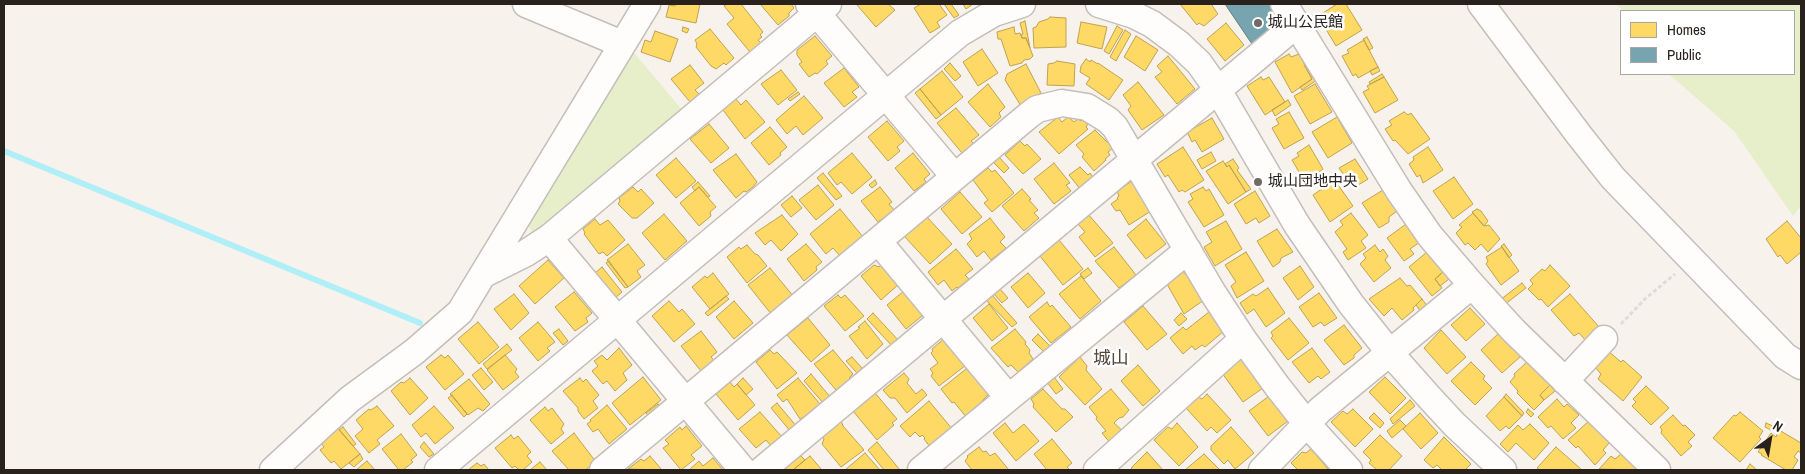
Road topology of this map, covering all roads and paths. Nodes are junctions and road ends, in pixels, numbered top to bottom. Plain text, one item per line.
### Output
1 (526, 4) edge
2 (647, 4) edge
3 (1022, 4) edge
4 (1099, 4) edge
5 (1481, 4) edge
6 (818, 7) edge
7 (1291, 14) edge
8 (622, 44) junction
9 (1218, 90) junction
10 (886, 95) junction
11 (1134, 159) junction
12 (954, 176) junction
13 (549, 238) junction
14 (878, 241) junction
15 (1188, 250) junction
16 (1692, 258) junction
17 (484, 274) junction
18 (1472, 285) junction
19 (943, 319) junction
20 (618, 320) junction
21 (1243, 339) junction
22 (1604, 339) joint
23 (1390, 353) junction
24 (1801, 366) edge
25 (1565, 381) junction
26 (1008, 397) junction
27 (685, 401) junction
28 (1307, 424) junction
29 (288, 466) edge
30 (438, 470) edge
31 (603, 470) edge
32 (743, 470) edge
33 (762, 470) edge
34 (921, 470) edge
35 (1097, 470) edge
36 (1262, 470) edge
37 (1349, 470) edge
38 (1503, 470) edge
39 (1657, 470) edge

1 - 8 street
2 - 8 street
3 - 10 street
4 - 9 street
5 - 16 street
6 - 10 street
6 - 13 street
7 - 9 street
7 - 18 street
8 - 17 street
9 - 11 street
9 - 23 street
10 - 12 street
10 - 20 street
11 - 12 street
11 - 15 street
11 - 19 street
12 - 14 street
13 - 17 street
13 - 20 street
14 - 19 street
14 - 27 street
15 - 21 street
15 - 26 street
16 - 22 path
16 - 24 street
17 - 29 street
18 - 23 street
18 - 25 street
19 - 26 street
19 - 33 street
20 - 27 street
20 - 30 street
21 - 28 street
21 - 35 street
22 - 25 street
23 - 28 street
23 - 38 street
25 - 39 street
26 - 34 street
27 - 31 street
27 - 32 street
28 - 36 street
28 - 37 street

